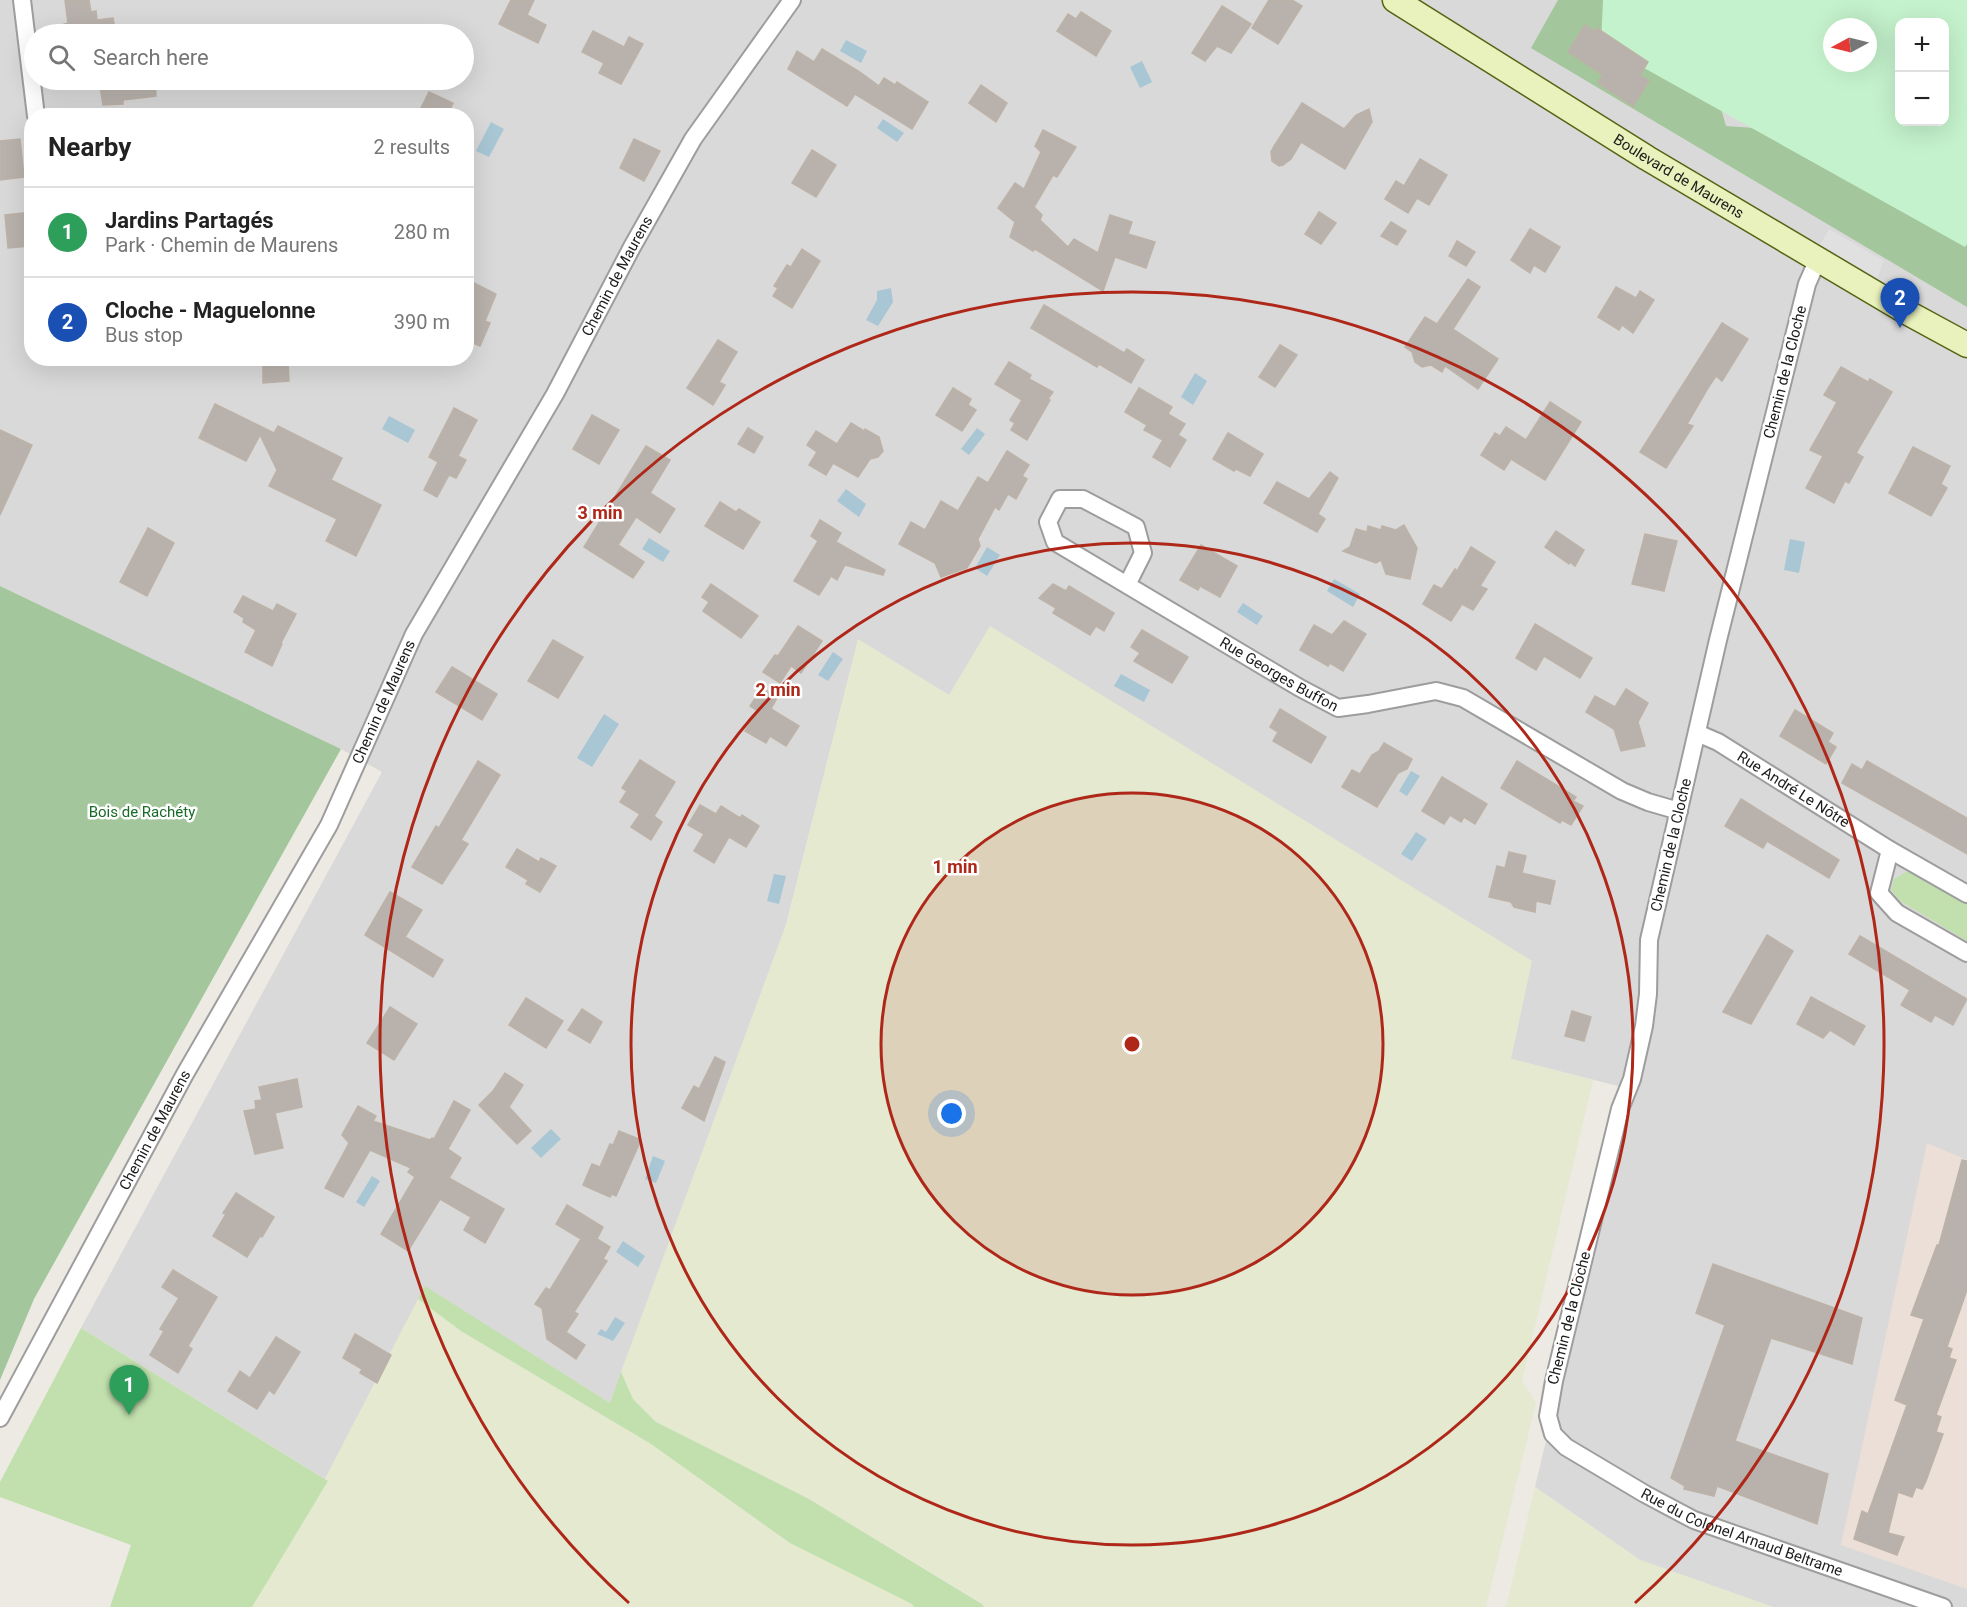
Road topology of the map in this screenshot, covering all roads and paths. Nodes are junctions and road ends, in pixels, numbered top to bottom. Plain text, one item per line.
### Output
1 (22, 0) edge
2 (792, 0) edge
3 (1395, 0) edge
4 (25, 24) edge
5 (33, 90) edge
6 (35, 108) edge
7 (1818, 259) junction
8 (1967, 345) edge
9 (1127, 585) junction
10 (1697, 734) junction
11 (1679, 811) junction
12 (1890, 850) junction
13 (1967, 894) edge
14 (1967, 953) edge
15 (0, 1418) edge
16 (1553, 1434) joint
17 (1943, 1607) edge

1 - 4 street
2 - 15 street, Chemin de Maurens
3 - 7 street, Boulevard de Maurens
5 - 6 street
7 - 8 street, Boulevard de Maurens
7 - 10 street, Chemin de la Cloche
9 - 9 street, Rue Georges Buffon
9 - 11 street, Rue Georges Buffon
10 - 11 street, Chemin de la Cloche
10 - 12 street, Rue André Le Nôtre
11 - 16 street, Chemin de la Cloche
12 - 13 street, Rue André Le Nôtre
12 - 14 street
16 - 17 street, Rue du Colonel Arnaud Beltrame

